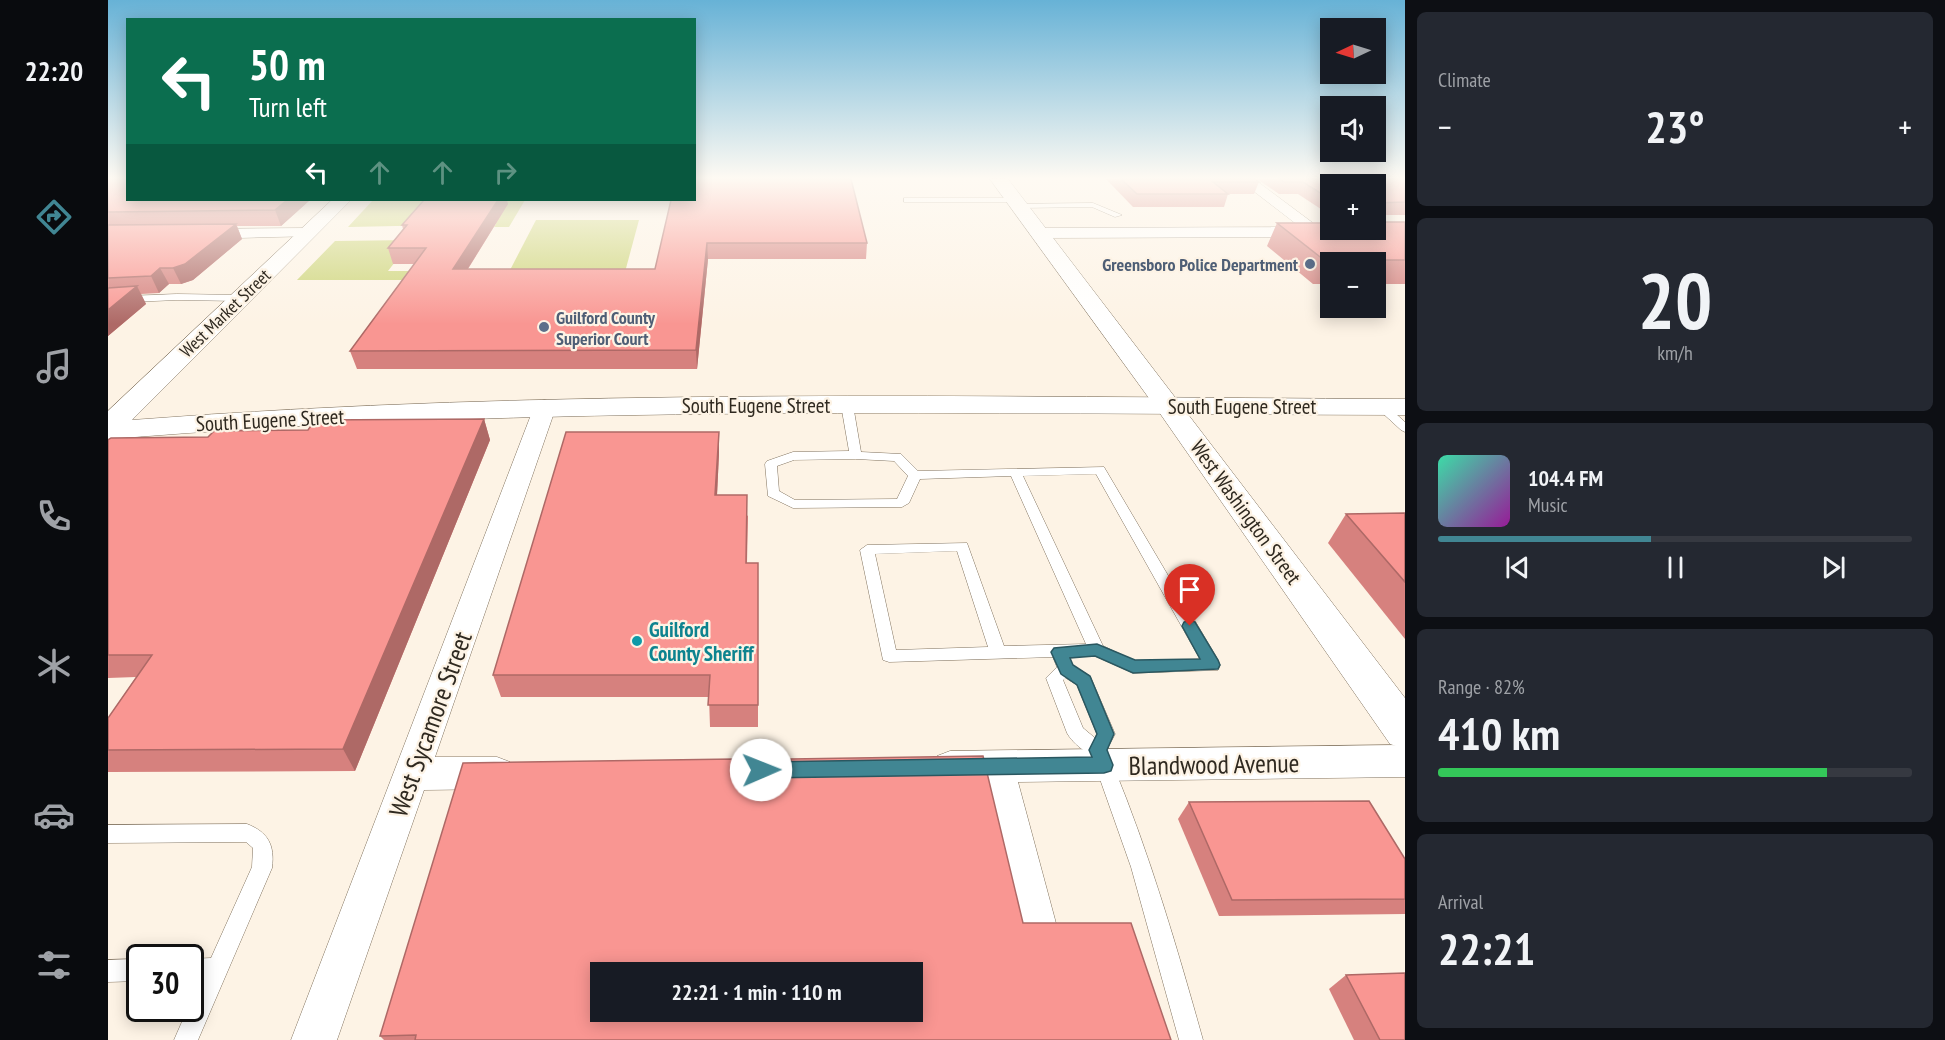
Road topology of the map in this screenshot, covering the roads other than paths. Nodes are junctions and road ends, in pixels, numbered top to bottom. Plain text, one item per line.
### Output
1 (313, 228) edge
2 (1035, 228) edge
3 (1316, 228) edge
4 (307, 233) junction
5 (1039, 233) junction
6 (190, 234) edge
7 (240, 298) junction
8 (108, 300) edge
9 (847, 405) junction
10 (1169, 405) junction
11 (545, 407) junction
12 (1394, 407) edge
13 (108, 428) edge
14 (1405, 428) edge
15 (856, 455) junction
16 (1015, 472) junction
17 (915, 475) junction
18 (1097, 650) junction
19 (1059, 652) junction
20 (998, 653) junction
21 (1066, 669) junction
22 (1405, 731) edge
23 (1101, 758) junction
24 (1405, 761) edge
25 (996, 767) junction
26 (914, 768) edge
27 (525, 772) edge
28 (411, 774) junction
29 (108, 834) edge
30 (1036, 927) edge
31 (218, 969) junction
32 (126, 970) edge
33 (204, 970) edge
34 (108, 971) edge
35 (186, 1040) edge
36 (314, 1040) edge
37 (1191, 1040) edge

1 - 4 main road, West Market Street
2 - 5 main road, West Washington Street
3 - 5 street
4 - 6 street
4 - 7 main road, West Market Street
5 - 10 main road, West Washington Street
7 - 8 lane
7 - 13 main road, West Market Street
9 - 10 main road, South Eugene Street
9 - 11 main road, South Eugene Street
9 - 15 lane
10 - 12 main road, South Eugene Street
10 - 22 main road, West Washington Street
11 - 13 main road, South Eugene Street
11 - 28 street, West Sycamore Street
12 - 14 lane
15 - 17 lane
15 - 17 lane
16 - 17 lane
16 - 18 lane
16 - 18 lane
18 - 19 lane
19 - 20 lane
19 - 21 lane
20 - 20 lane
21 - 23 lane
21 - 23 lane
23 - 24 street, Blandwood Avenue
23 - 25 street, Blandwood Avenue
23 - 37 lane
25 - 26 street, Blandwood Avenue
25 - 30 street
27 - 28 street
28 - 36 street, West Sycamore Street
29 - 31 lane
31 - 33 lane
31 - 35 lane
32 - 34 lane

